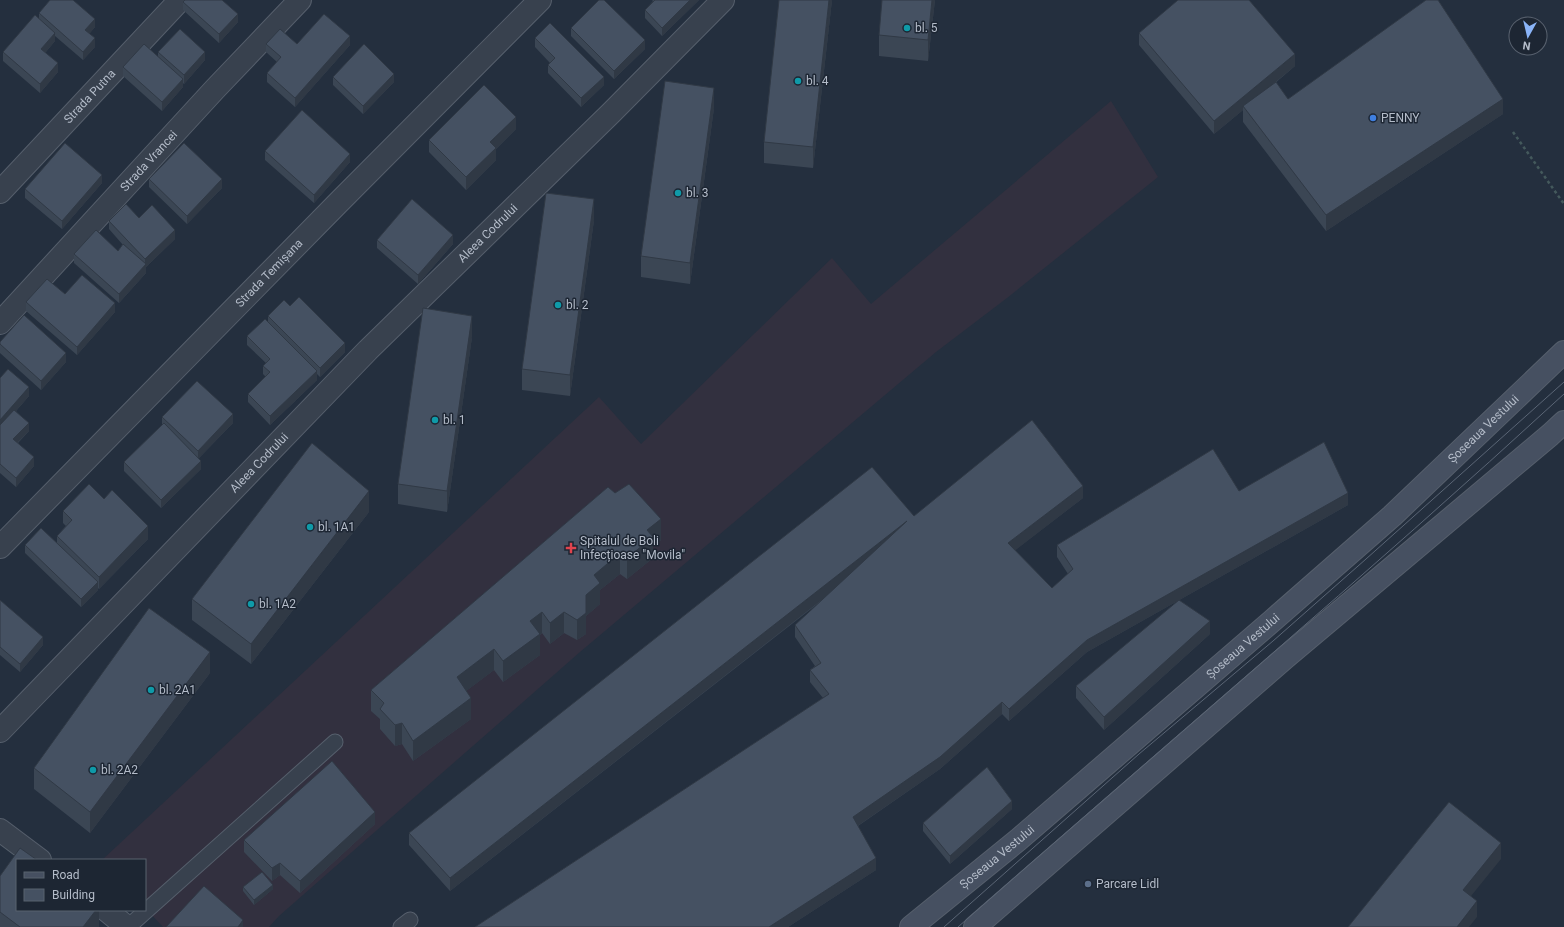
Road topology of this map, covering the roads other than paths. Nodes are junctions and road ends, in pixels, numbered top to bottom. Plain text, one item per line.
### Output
1 (180, 0) edge
2 (300, 0) edge
3 (540, 0) edge
4 (723, 0) edge
5 (0, 192) edge
6 (0, 323) edge
7 (1564, 352) edge
8 (1564, 422) edge
9 (0, 547) edge
10 (0, 731) edge
11 (335, 742) dead end
12 (0, 830) edge
13 (39, 859) edge
14 (107, 911) edge
15 (146, 911) edge
16 (146, 911) edge
17 (128, 927) edge
18 (910, 927) edge
19 (975, 927) edge

1 - 5 street, Strada Putna
2 - 6 street, Strada Vrancei
3 - 9 street, Strada Temișana
4 - 10 street, Aleea Codrului
7 - 18 main road, Șoseaua Vestului
8 - 19 main road
11 - 15 lane
12 - 13 street
14 - 17 street
16 - 17 lane

